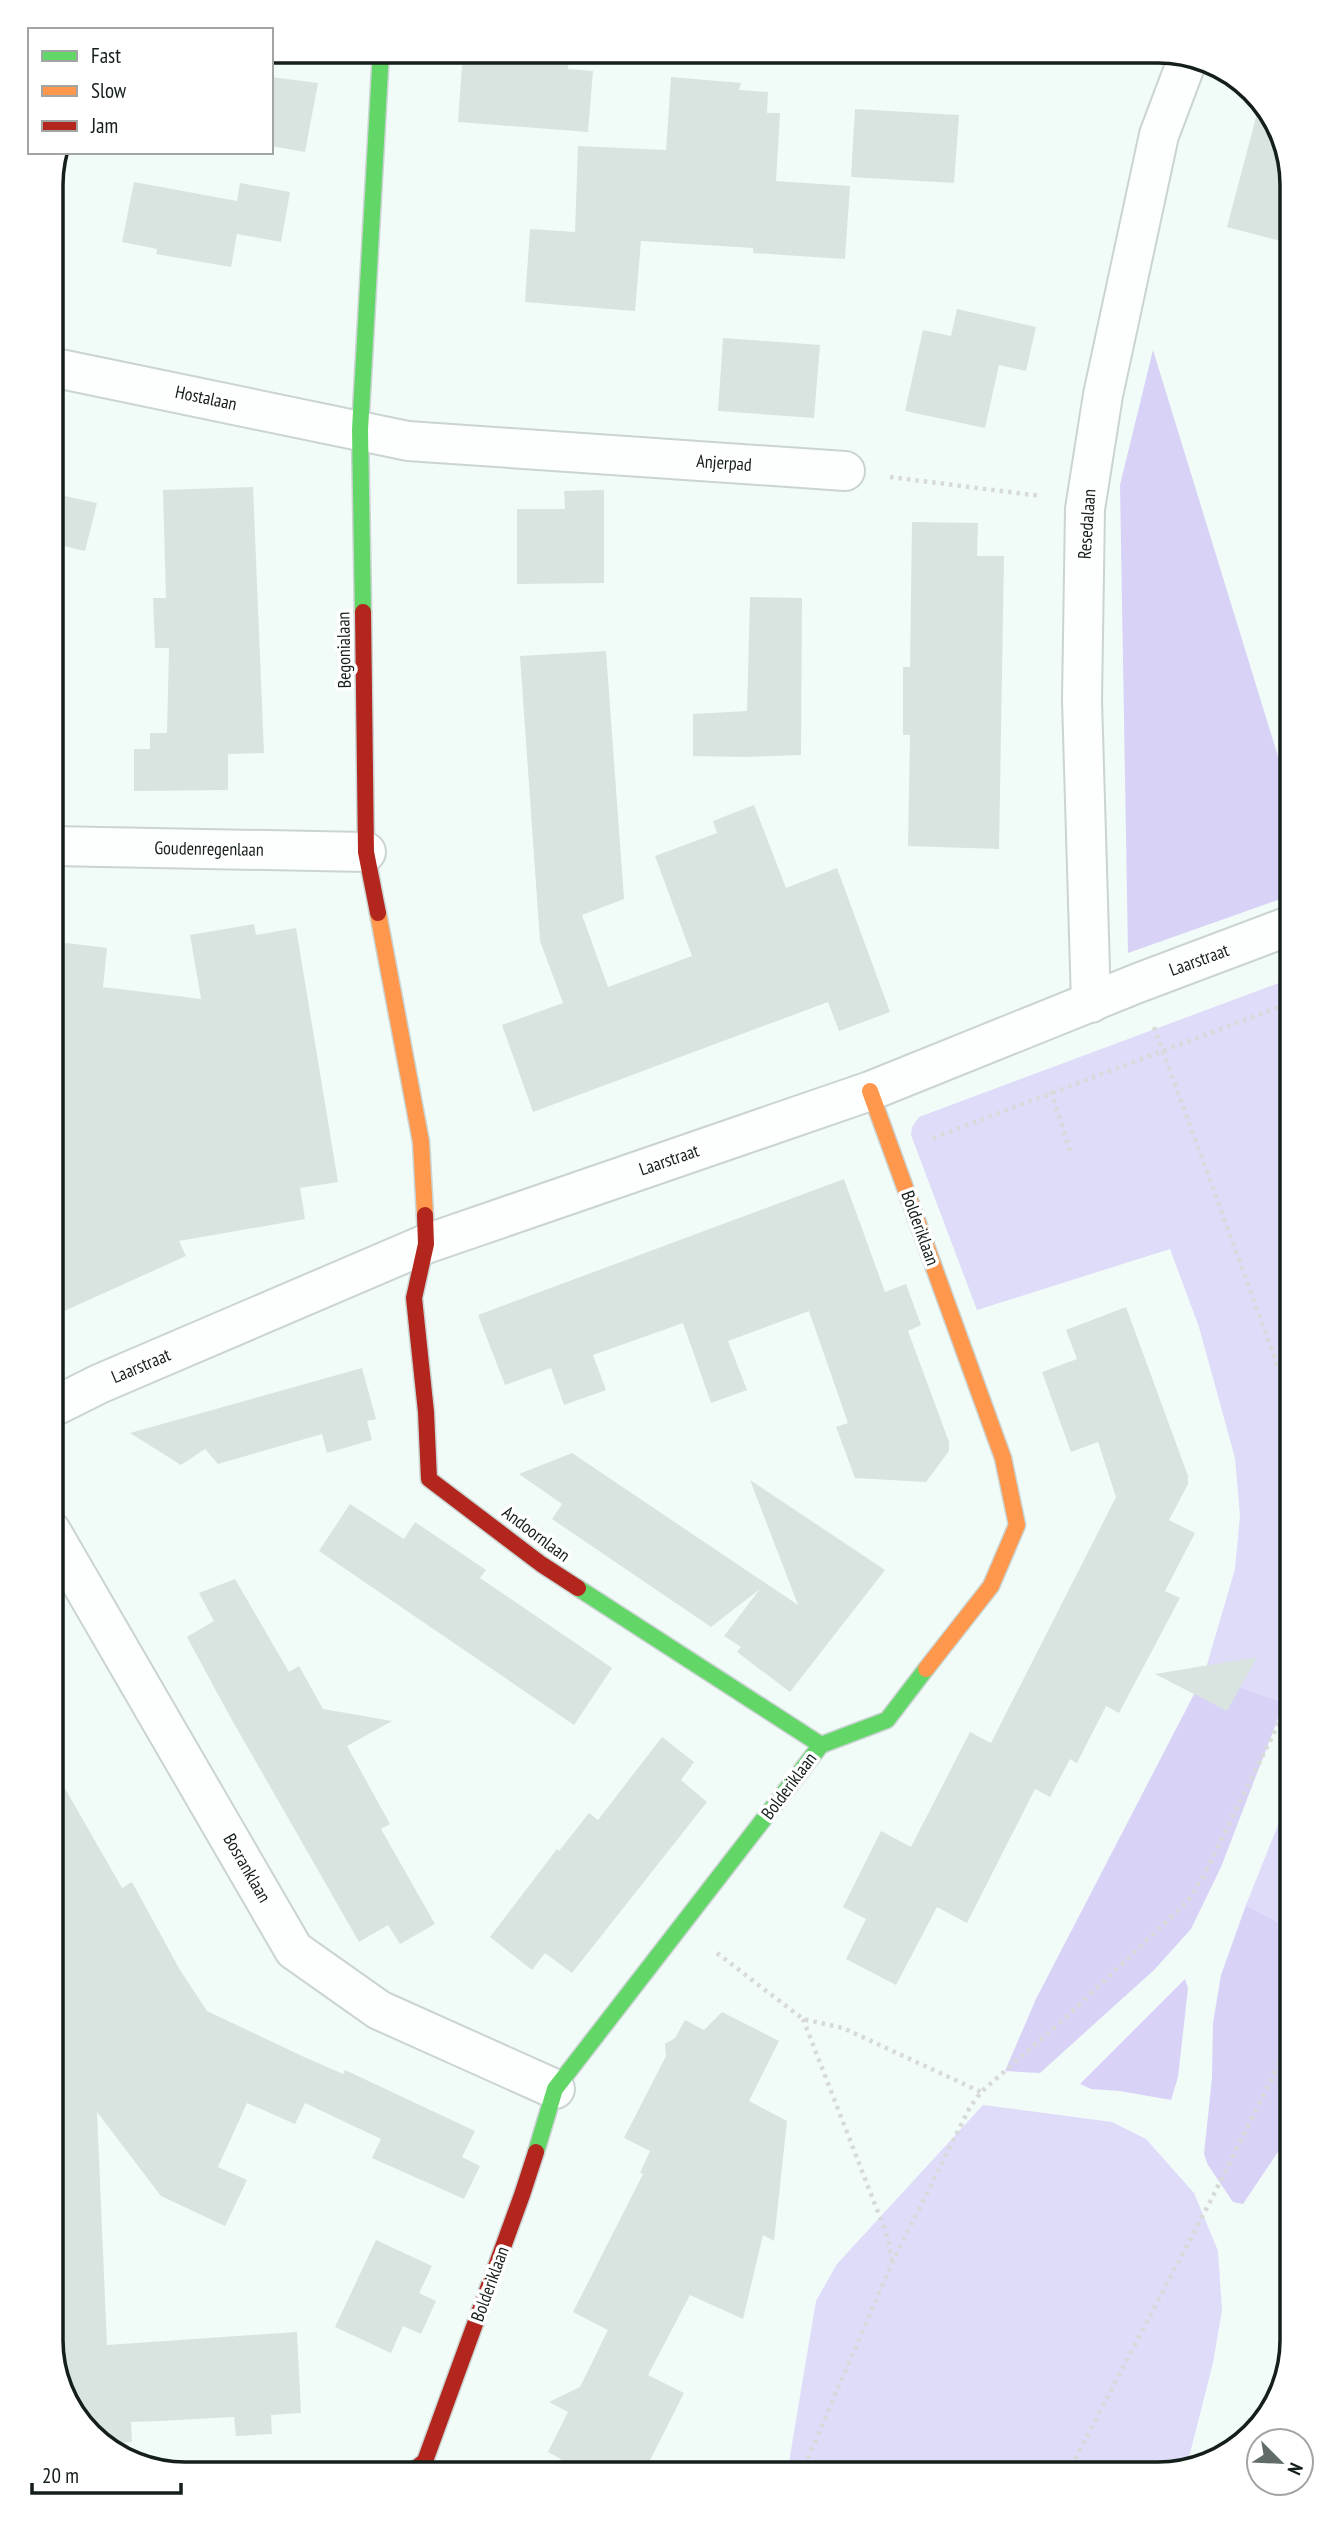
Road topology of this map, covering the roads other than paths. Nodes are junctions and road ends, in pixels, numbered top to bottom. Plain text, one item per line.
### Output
1 (380, 63) edge
2 (1185, 66) edge
3 (63, 369) edge
4 (360, 430) junction
5 (845, 471) road end
6 (63, 846) edge
7 (366, 852) junction
8 (1280, 930) edge
9 (1091, 1003) junction
10 (870, 1091) junction
11 (426, 1244) junction
12 (63, 1402) edge
13 (63, 1552) edge
14 (821, 1745) junction
15 (555, 2089) junction
16 (426, 2462) edge

1 - 4 street, Begonialaan
2 - 9 street, Resedalaan
3 - 4 street, Hostalaan
4 - 5 street, Anjerpad
4 - 7 street, Begonialaan
6 - 7 street, Goudenregenlaan
7 - 11 street, Begonialaan
8 - 9 street, Laarstraat
9 - 10 street, Laarstraat
10 - 11 street, Laarstraat
10 - 14 street, Bolderiklaan
11 - 12 street, Laarstraat
11 - 14 street, Andoornlaan
13 - 15 street, Bosranklaan
14 - 15 street, Bolderiklaan
15 - 16 street, Bolderiklaan

